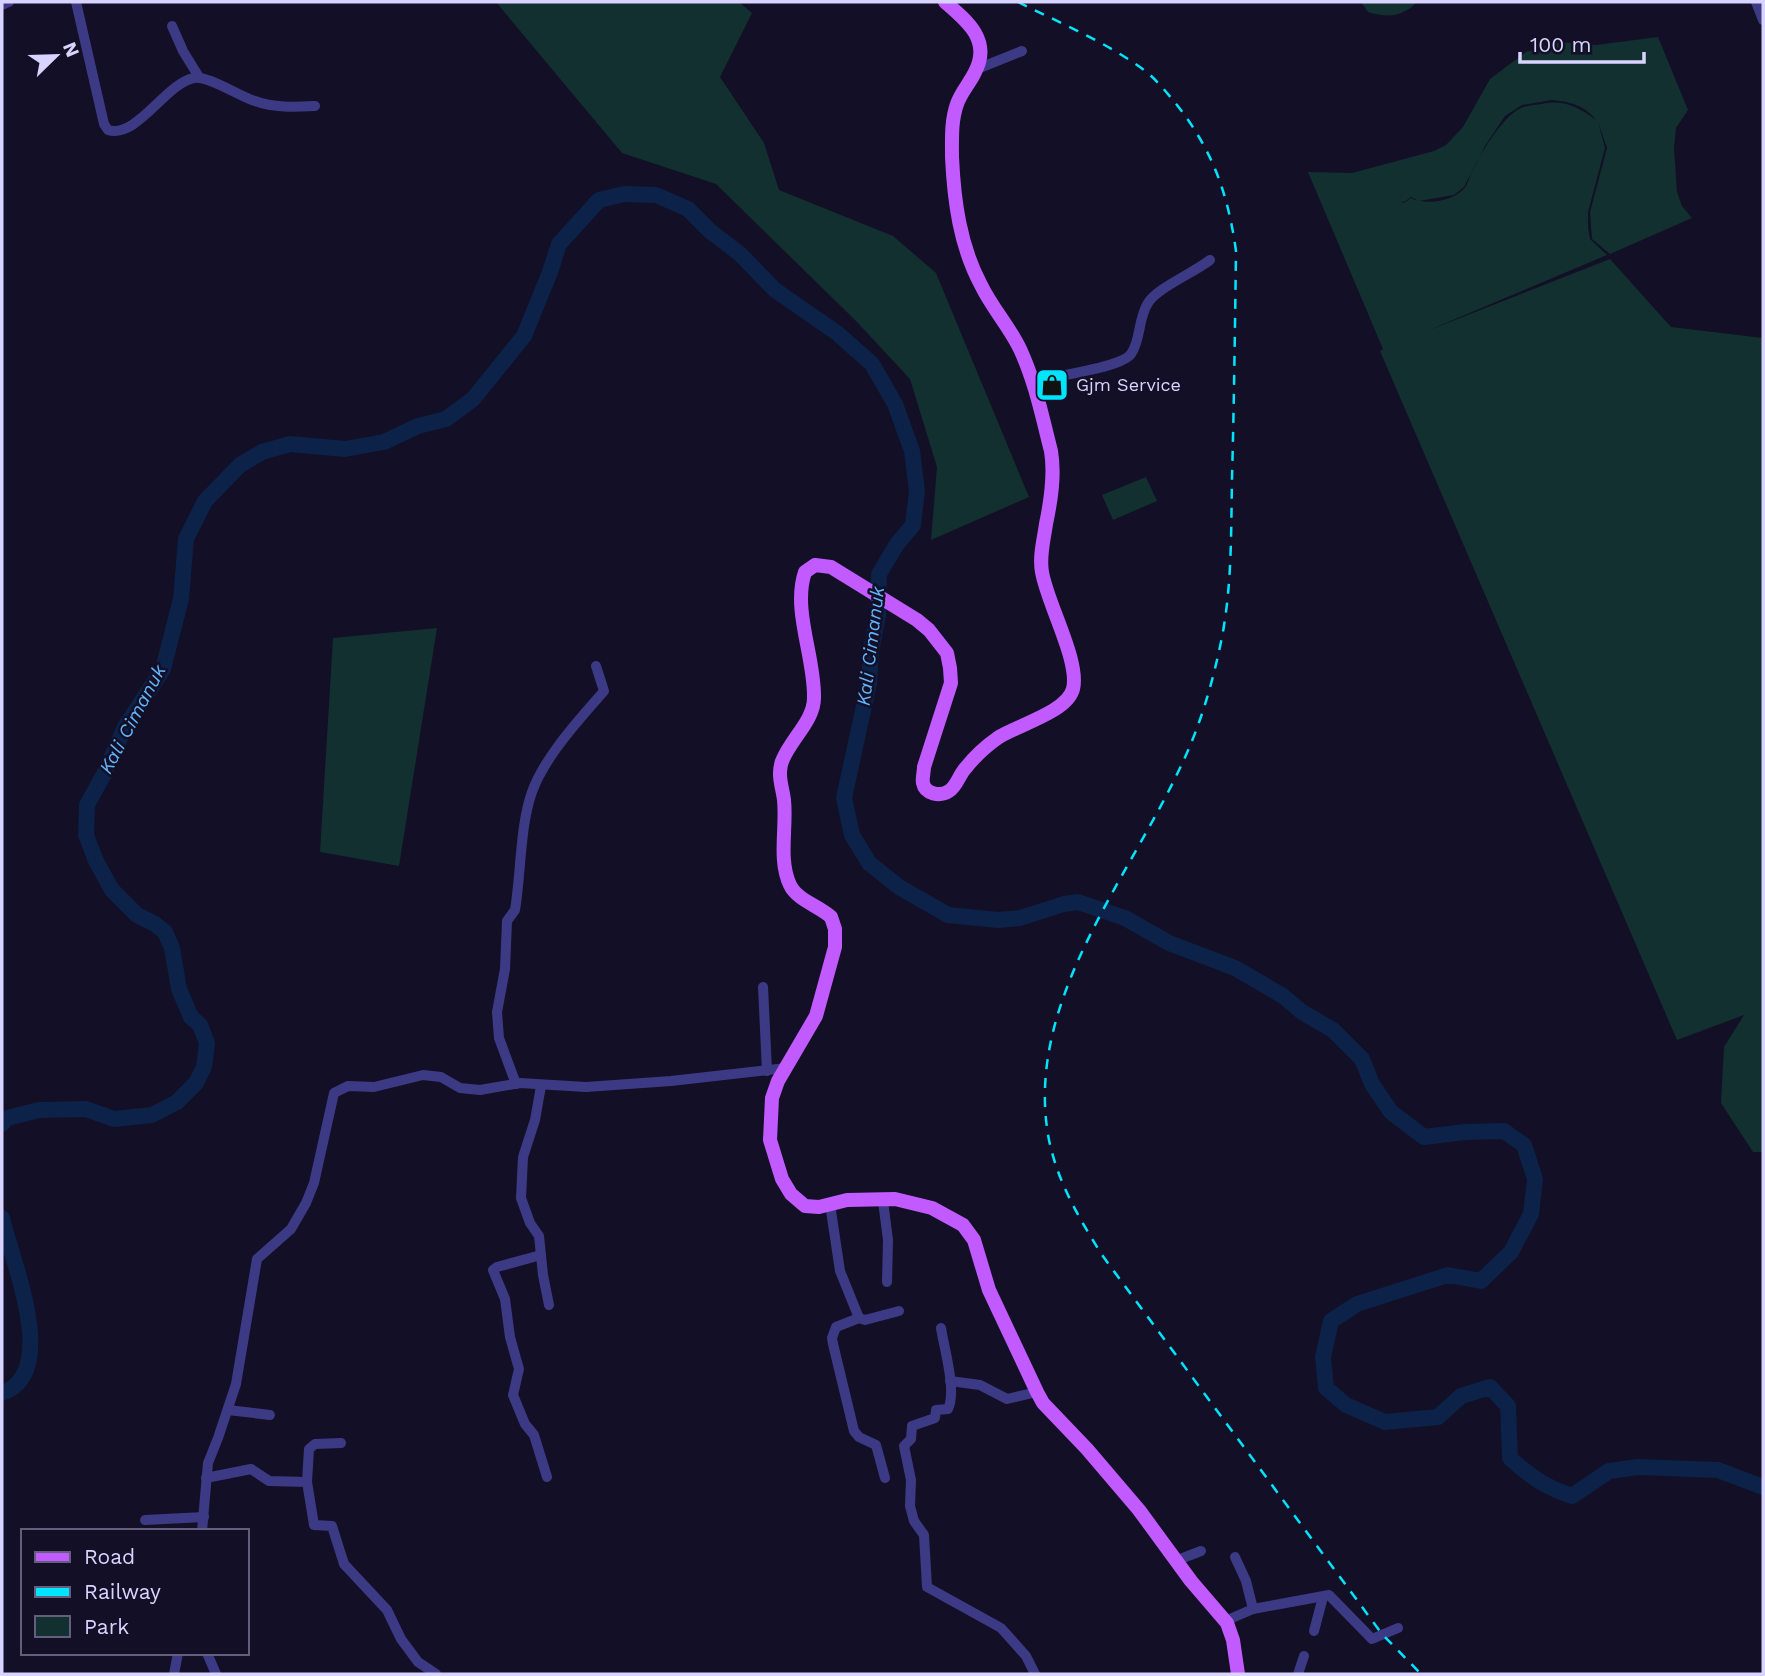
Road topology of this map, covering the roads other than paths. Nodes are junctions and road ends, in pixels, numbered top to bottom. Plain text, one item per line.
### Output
1 (9, 2) edge
2 (76, 2) edge
3 (945, 2) edge
4 (1756, 2) edge
5 (2, 5) edge
6 (1763, 20) edge
7 (172, 26) dead end
8 (1022, 51) dead end
9 (977, 69) junction
10 (199, 77) junction
11 (315, 106) dead end
12 (1210, 260) dead end
13 (1032, 381) junction
14 (596, 666) dead end
15 (547, 746) dead end
16 (549, 762) junction
17 (763, 987) dead end
18 (786, 1068) junction
19 (767, 1071) junction
20 (516, 1084) junction
21 (541, 1086) junction
22 (883, 1201) junction
23 (830, 1204) junction
24 (541, 1255) junction
25 (887, 1282) dead end
26 (549, 1306) dead end
27 (899, 1311) dead end
28 (859, 1318) junction
29 (941, 1328) dead end
30 (950, 1381) junction
31 (1037, 1392) junction
32 (228, 1410) junction
33 (270, 1415) dead end
34 (341, 1443) dead end
35 (547, 1476) dead end
36 (206, 1478) junction
37 (885, 1478) dead end
38 (307, 1482) junction
39 (204, 1517) junction
40 (145, 1520) dead end
41 (202, 1529) edge
42 (1201, 1551) dead end
43 (1236, 1557) dead end
44 (1175, 1561) junction
45 (1322, 1597) junction
46 (1253, 1609) junction
47 (1227, 1623) junction
48 (1398, 1628) dead end
49 (1314, 1631) dead end
50 (178, 1655) edge
51 (208, 1655) edge
52 (1304, 1656) dead end
53 (174, 1674) edge
54 (216, 1674) edge
55 (436, 1674) edge
56 (1035, 1674) edge
57 (1238, 1674) edge
58 (1298, 1674) edge

1 - 5 street
2 - 10 street
3 - 9 main road
4 - 6 street
7 - 10 street
8 - 9 street
9 - 13 main road
10 - 11 street
12 - 13 street
13 - 18 main road
14 - 16 street
15 - 16 street
16 - 20 street
17 - 19 street
18 - 19 street
18 - 23 main road
19 - 21 street
20 - 21 street
20 - 32 street
21 - 24 street
22 - 23 main road
22 - 25 street
22 - 31 main road
23 - 28 street
24 - 26 street
24 - 35 street
27 - 28 street
28 - 37 street
29 - 30 street
30 - 31 street
30 - 56 street
31 - 44 main road
32 - 33 street
32 - 36 street
34 - 38 street
36 - 38 street
36 - 39 street
38 - 55 street
39 - 40 street
39 - 41 street
42 - 44 street
43 - 46 street
44 - 47 main road
45 - 46 street
45 - 48 street
45 - 49 street
46 - 47 street
47 - 57 main road
50 - 53 street
51 - 54 street
52 - 58 street

